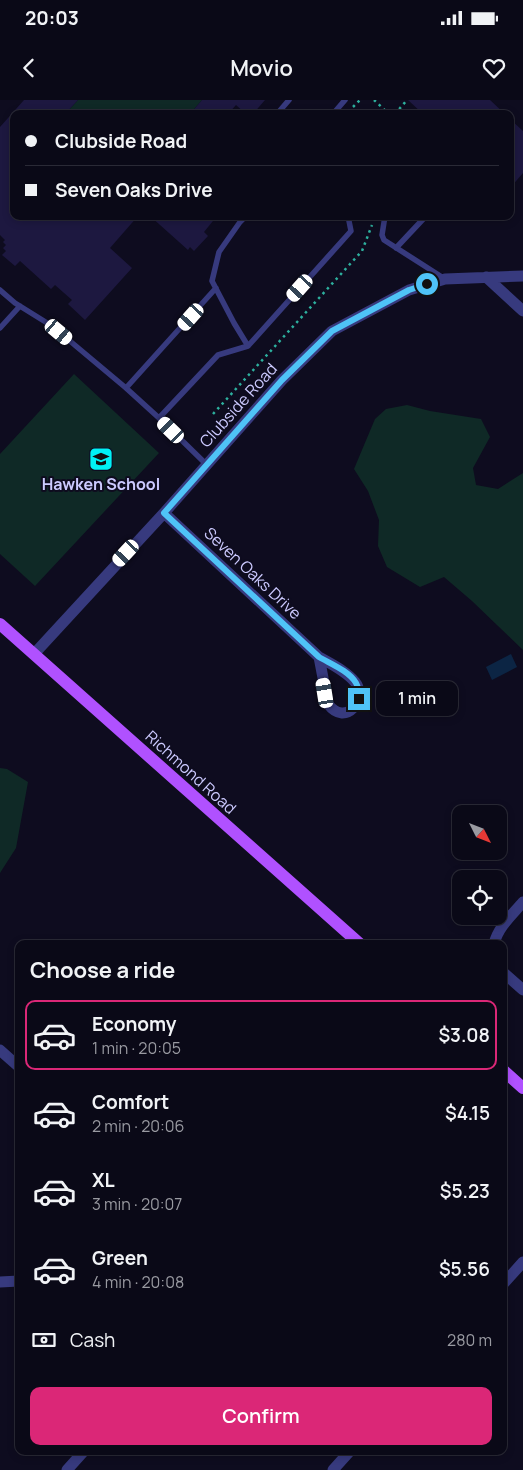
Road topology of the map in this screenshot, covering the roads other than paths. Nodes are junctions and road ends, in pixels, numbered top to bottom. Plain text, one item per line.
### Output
1 (289, 100) edge
2 (345, 100) edge
3 (280, 110) edge
4 (336, 110) edge
5 (242, 220) edge
6 (349, 220) edge
7 (384, 220) edge
8 (422, 220) edge
9 (396, 248) junction
10 (523, 276) edge
11 (486, 277) junction
12 (445, 279) junction
13 (216, 288) junction
14 (0, 290) edge
15 (20, 306) junction
16 (523, 311) edge
17 (0, 328) edge
18 (248, 346) junction
19 (126, 388) junction
20 (159, 418) junction
21 (206, 465) junction
22 (164, 513) junction
23 (0, 624) edge
24 (34, 654) junction
25 (319, 657) junction
26 (523, 902) edge
27 (356, 940) edge
28 (495, 940) edge
29 (507, 976) edge
30 (523, 990) edge
31 (0, 1050) edge
32 (15, 1063) edge
33 (507, 1074) edge
34 (523, 1088) edge
35 (523, 1262) edge
36 (507, 1280) edge
37 (15, 1281) edge
38 (0, 1282) edge
39 (80, 1455) edge
40 (346, 1455) edge
41 (67, 1470) edge
42 (333, 1470) edge

1 - 3 lane
2 - 4 lane
5 - 13 lane
6 - 18 lane
7 - 9 lane
8 - 9 lane
9 - 12 lane
10 - 11 street, Clubside Road
11 - 12 street, Clubside Road
11 - 16 street
12 - 21 street, Clubside Road
13 - 18 lane
13 - 19 lane
14 - 15 lane
15 - 17 lane
15 - 19 lane
18 - 20 lane
19 - 20 lane
20 - 21 lane
21 - 22 street, Clubside Road
22 - 24 street, Clubside Road
22 - 25 street, Seven Oaks Drive
23 - 24 main road, Richmond Road
24 - 27 main road, Richmond Road
25 - 25 street, Seven Oaks Drive
26 - 28 street
29 - 30 street
31 - 32 street
33 - 34 main road
35 - 36 street
37 - 38 street
39 - 41 street
40 - 42 street

